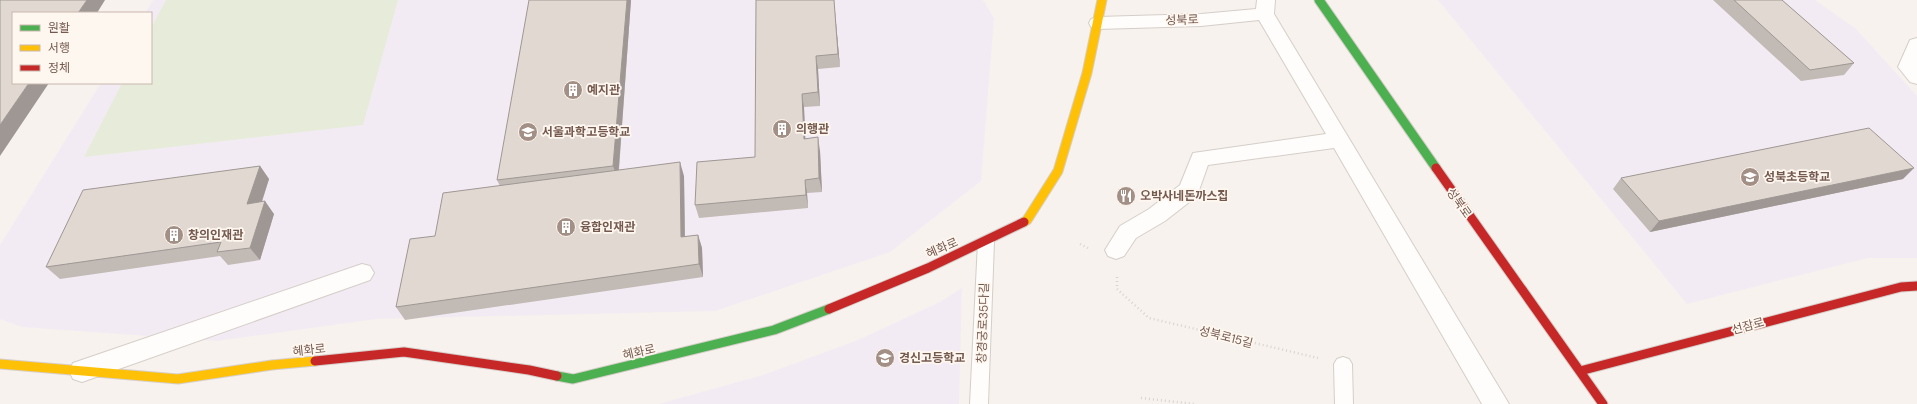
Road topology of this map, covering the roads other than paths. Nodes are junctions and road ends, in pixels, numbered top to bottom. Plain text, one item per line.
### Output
1 (1102, 0) edge
2 (1319, 0) edge
3 (1266, 7) edge
4 (1098, 23) junction
5 (1917, 44) edge
6 (1917, 77) edge
7 (1340, 140) junction
8 (986, 242) junction
9 (1116, 250) road end
10 (362, 273) dead end
11 (1917, 286) edge
12 (0, 364) edge
13 (1343, 364) road end
14 (82, 371) junction
15 (1580, 371) junction
16 (979, 404) edge
17 (1344, 404) edge
18 (1496, 404) edge
19 (1603, 404) edge

1 - 4 street, 혜화로
2 - 15 street, 성북로
3 - 4 street, 성북로
3 - 7 street
4 - 8 street, 혜화로
5 - 6 street
7 - 9 street
7 - 18 street
8 - 14 street, 혜화로
8 - 16 lane, 창경궁로35다길
10 - 14 street
11 - 15 street, 선잠로
12 - 14 street, 혜화로
13 - 17 lane
15 - 19 street, 성북로

